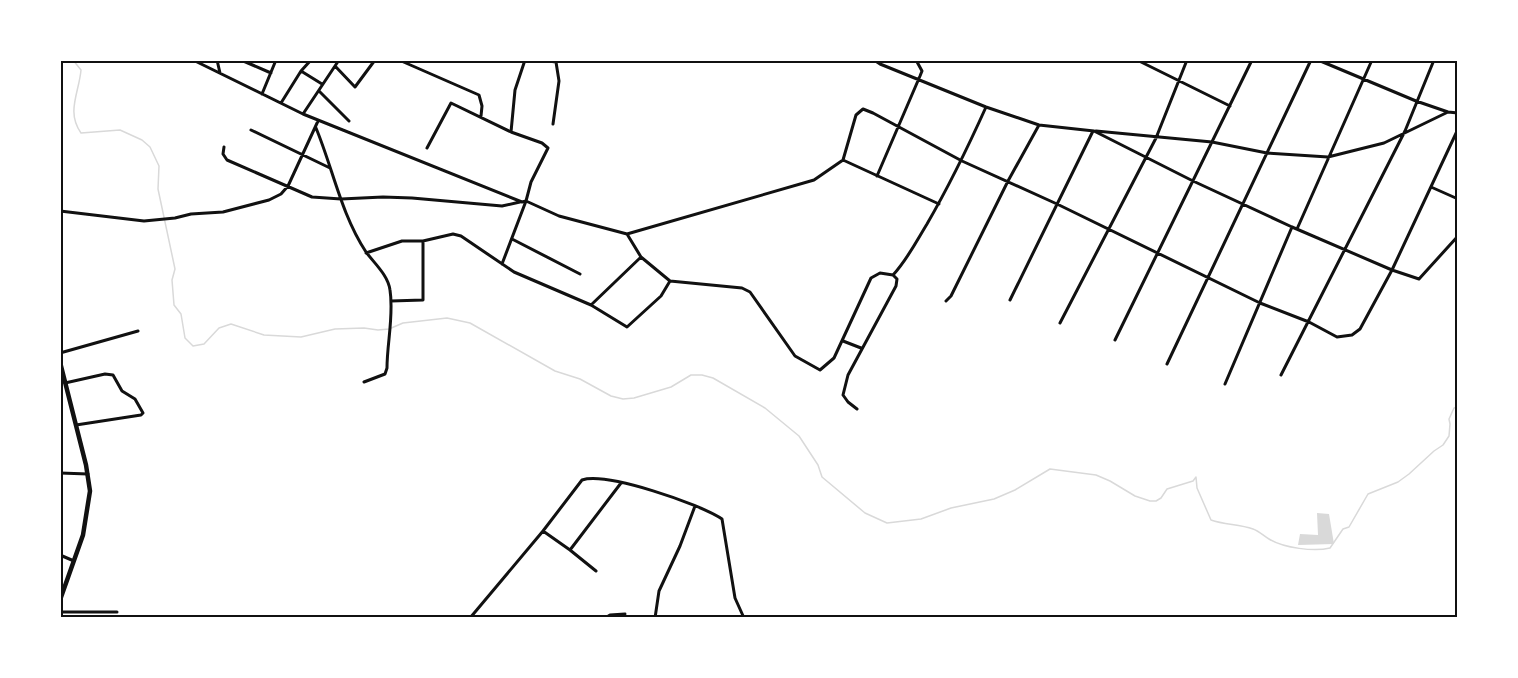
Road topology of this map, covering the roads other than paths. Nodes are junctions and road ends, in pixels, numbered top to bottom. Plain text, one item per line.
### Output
1 (193, 60) edge
2 (217, 60) edge
3 (241, 60) edge
4 (276, 60) edge
5 (311, 60) edge
6 (339, 60) edge
7 (375, 60) edge
8 (399, 60) edge
9 (525, 60) edge
10 (542, 60) edge
11 (874, 60) edge
12 (915, 60) edge
13 (1137, 60) edge
14 (1187, 60) edge
15 (1252, 60) edge
16 (1311, 60) edge
17 (1318, 60) edge
18 (1372, 60) edge
19 (1434, 60) edge
20 (557, 61) edge
21 (335, 66) junction
22 (301, 71) junction
23 (220, 73) junction
24 (271, 73) junction
25 (1363, 79) junction
26 (919, 81) junction
27 (1178, 81) junction
28 (323, 84) junction
29 (319, 91) junction
30 (262, 94) junction
31 (1416, 101) junction
32 (281, 103) junction
33 (1230, 106) junction
34 (986, 107) junction
35 (1448, 112) junction
36 (1458, 113) edge
37 (303, 114) junction
38 (481, 117) junction
39 (318, 121) junction
40 (349, 121) dead end
41 (553, 124) dead end
42 (1039, 125) junction
43 (898, 126) junction
44 (315, 127) junction
45 (1458, 129) edge
46 (251, 130) dead end
47 (1094, 131) junction
48 (1405, 131) junction
49 (511, 132) junction
50 (1155, 138) junction
51 (1212, 142) junction
52 (224, 147) dead end
53 (427, 148) dead end
54 (1268, 153) junction
55 (302, 155) junction
56 (1145, 157) junction
57 (1328, 157) junction
58 (843, 160) junction
59 (962, 161) junction
60 (330, 168) junction
61 (877, 176) junction
62 (1008, 181) junction
63 (1193, 181) junction
64 (288, 186) junction
65 (1431, 188) junction
66 (341, 199) junction
67 (1458, 199) edge
68 (524, 201) junction
69 (939, 204) junction
70 (1057, 204) junction
71 (1243, 204) junction
72 (60, 211) edge
73 (1292, 227) junction
74 (1108, 230) junction
75 (1297, 230) junction
76 (627, 234) junction
77 (1458, 236) edge
78 (512, 239) junction
79 (423, 241) junction
80 (1344, 249) junction
81 (366, 253) junction
82 (1158, 253) junction
83 (641, 257) junction
84 (502, 264) junction
85 (1392, 270) junction
86 (580, 274) dead end
87 (893, 275) junction
88 (1209, 277) junction
89 (670, 281) junction
90 (1010, 300) dead end
91 (391, 301) junction
92 (945, 301) dead end
93 (1260, 303) junction
94 (591, 305) junction
95 (1309, 322) junction
96 (1060, 323) dead end
97 (138, 331) dead end
98 (1115, 340) dead end
99 (843, 341) junction
100 (861, 349) junction
101 (60, 353) edge
102 (60, 362) edge
103 (1167, 364) dead end
104 (1281, 375) dead end
105 (364, 381) dead end
106 (65, 383) junction
107 (1225, 384) dead end
108 (857, 409) dead end
109 (76, 425) junction
110 (60, 473) edge
111 (88, 474) junction
112 (621, 483) junction
113 (695, 506) junction
114 (543, 531) junction
115 (570, 550) junction
116 (60, 555) edge
117 (74, 561) junction
118 (596, 572) dead end
119 (60, 600) edge
120 (60, 612) edge
121 (117, 612) dead end
122 (625, 614) dead end
123 (470, 618) edge
124 (604, 618) edge
125 (655, 618) edge
126 (744, 618) edge

1 - 23 street
2 - 23 street
3 - 24 street
4 - 24 street
5 - 22 street
6 - 21 street
7 - 21 street
8 - 38 street
9 - 49 street
10 - 20 street
11 - 26 street
12 - 26 street
13 - 27 street
14 - 27 street
15 - 33 street
16 - 54 street
17 - 25 street
18 - 25 street
19 - 31 street
20 - 41 street
21 - 28 street
22 - 28 street
22 - 32 street
23 - 30 street
24 - 30 street
25 - 31 street
25 - 57 street
26 - 34 street
26 - 43 street
27 - 33 street
27 - 50 street
28 - 29 street
29 - 37 street
29 - 40 street
30 - 32 street
31 - 35 street
31 - 48 street
32 - 37 street
33 - 51 street
34 - 42 street
34 - 59 street
35 - 36 street
35 - 48 street
37 - 39 street
38 - 49 street
38 - 53 street
39 - 44 street
39 - 68 street
42 - 47 street
42 - 62 street
43 - 58 street
43 - 59 street
43 - 61 street
44 - 55 street
44 - 60 street
45 - 65 street
46 - 55 street
47 - 50 street
47 - 56 street
47 - 70 street
48 - 57 street
48 - 80 street
49 - 68 street
50 - 51 street
50 - 56 street
51 - 54 street
51 - 63 street
52 - 64 street
54 - 57 street
54 - 71 street
55 - 60 street
55 - 64 street
56 - 63 street
56 - 74 street
57 - 75 street
58 - 61 street
58 - 76 street
59 - 62 street
59 - 69 street
60 - 66 street
61 - 69 street
62 - 70 street
62 - 92 street
63 - 71 street
63 - 82 street
64 - 66 street
64 - 72 street
65 - 67 street
65 - 85 street
66 - 68 street
66 - 81 street
68 - 76 street
68 - 78 street
69 - 87 street
70 - 74 street
70 - 90 street
71 - 73 street
71 - 88 street
73 - 75 street
73 - 93 street
74 - 82 street
74 - 96 street
75 - 80 street
76 - 83 street
77 - 85 street
78 - 84 street
78 - 86 street
79 - 81 street
79 - 84 street
79 - 91 street
80 - 85 street
80 - 95 street
81 - 91 street
82 - 88 street
82 - 98 street
83 - 89 street
83 - 94 street
84 - 94 street
85 - 95 street
87 - 99 street
87 - 100 street
88 - 93 street
88 - 103 street
89 - 94 street
89 - 99 street
91 - 105 street
93 - 95 street
93 - 107 street
95 - 104 street
97 - 101 street
99 - 100 street
100 - 108 street
102 - 106 main road
106 - 109 main road
106 - 109 street
109 - 111 main road
110 - 111 street
111 - 117 main road
112 - 113 street
112 - 114 street
112 - 115 street
113 - 125 street
113 - 126 street
114 - 115 street
114 - 123 street
115 - 118 street
116 - 117 street
117 - 119 main road
120 - 121 street
122 - 124 street

